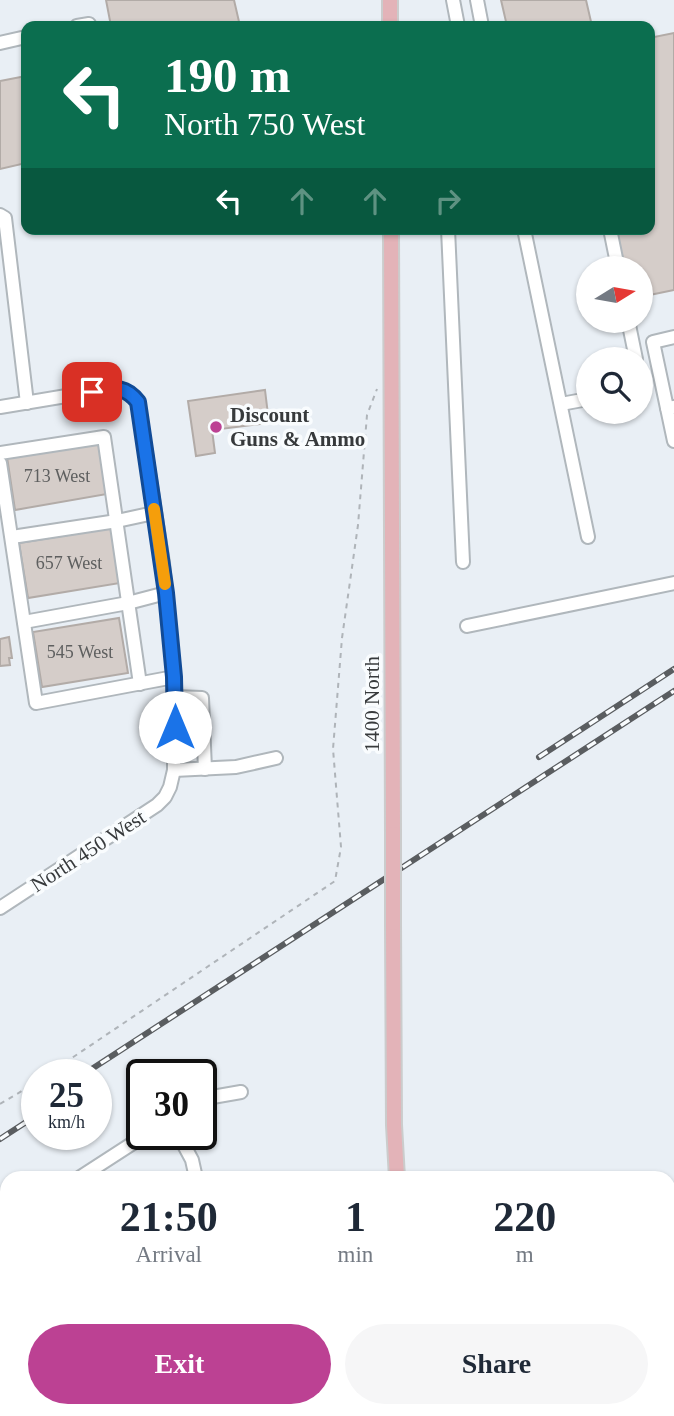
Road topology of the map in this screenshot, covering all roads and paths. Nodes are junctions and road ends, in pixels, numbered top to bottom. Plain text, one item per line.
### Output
1 (390, 0) edge
2 (453, 0) edge
3 (477, 0) edge
4 (390, 21) edge
5 (457, 21) edge
6 (481, 21) edge
7 (21, 38) edge
8 (0, 43) edge
9 (0, 215) edge
10 (391, 235) edge
11 (448, 235) edge
12 (525, 235) edge
13 (611, 235) edge
14 (616, 256) edge
15 (674, 337) edge
16 (576, 401) edge
17 (27, 403) junction
18 (561, 404) junction
19 (0, 407) edge
20 (671, 407) edge
21 (674, 441) edge
22 (0, 453) edge
23 (0, 463) edge
24 (154, 513) junction
25 (117, 521) junction
26 (12, 537) junction
27 (588, 537) dead end
28 (463, 562) dead end
29 (674, 583) edge
30 (166, 593) junction
31 (128, 603) junction
32 (24, 622) junction
33 (467, 625) dead end
34 (174, 677) junction
35 (140, 684) junction
36 (175, 697) junction
37 (276, 758) dead end
38 (205, 769) junction
39 (174, 770) junction
40 (0, 908) edge
41 (21, 1092) edge
42 (241, 1092) dead end
43 (217, 1096) edge
44 (0, 1104) edge
45 (126, 1148) edge
46 (187, 1150) edge
47 (90, 1171) edge
48 (194, 1171) edge
49 (397, 1171) edge

1 - 4 main road
2 - 5 street
3 - 6 street
7 - 8 street
9 - 17 street
10 - 49 main road, 1400 North, bridge
11 - 28 street
12 - 18 street
13 - 14 street
15 - 20 street
16 - 18 street
17 - 19 street
17 - 24 street
18 - 27 street
20 - 21 street
22 - 25 street
23 - 26 street
24 - 25 street
24 - 30 street
25 - 26 street
25 - 31 street
26 - 32 street
29 - 33 street
30 - 31 street
30 - 34 street
31 - 32 street
31 - 35 street
32 - 35 street
34 - 35 street
34 - 36 street
36 - 38 street
36 - 39 street
37 - 38 street
38 - 39 street
39 - 40 street, North 450 West
41 - 44 path
42 - 43 street
45 - 47 street
46 - 48 street

